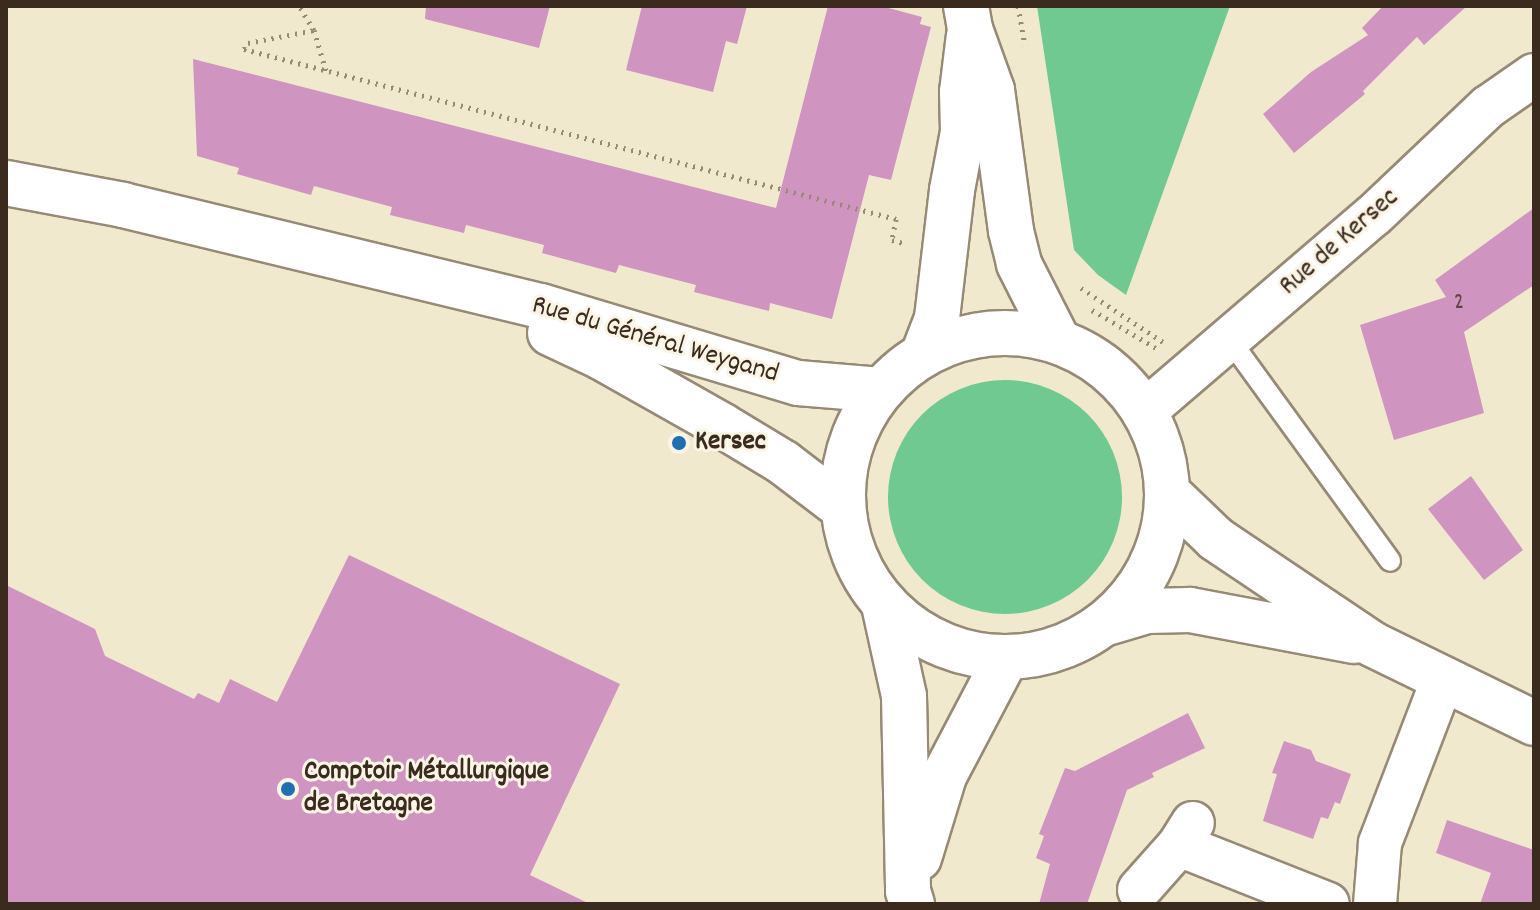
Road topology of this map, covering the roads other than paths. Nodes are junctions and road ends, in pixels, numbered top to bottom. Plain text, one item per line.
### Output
1 (968, 17) edge
2 (1534, 75) edge
3 (6, 183) edge
4 (431, 280) junction
5 (1229, 339) junction
6 (1058, 341) junction
7 (923, 355) junction
8 (881, 390) junction
9 (1145, 411) junction
10 (1169, 494) junction
11 (843, 508) junction
12 (1390, 561) dead end
13 (884, 605) junction
14 (1107, 623) junction
15 (1372, 644) junction
16 (1006, 658) junction
17 (1443, 679) junction
18 (1534, 723) edge
19 (1139, 890) dead end
20 (910, 898) edge
21 (1328, 904) edge
22 (1375, 904) edge

1 - 6 street
1 - 7 street
2 - 5 street, Rue de Kersec
3 - 4 street, Rue du Général Weygand
4 - 8 street, Rue du Général Weygand
4 - 11 street, Rue du Général Weygand
5 - 9 street, Rue de Kersec
5 - 12 lane
6 - 7 street
6 - 9 street
7 - 8 street
8 - 11 street
9 - 10 street
10 - 14 street
10 - 15 street
11 - 13 street
13 - 16 street
13 - 20 street
14 - 15 street
14 - 16 street
15 - 17 street
16 - 20 street
17 - 18 street
17 - 22 street
19 - 21 street

